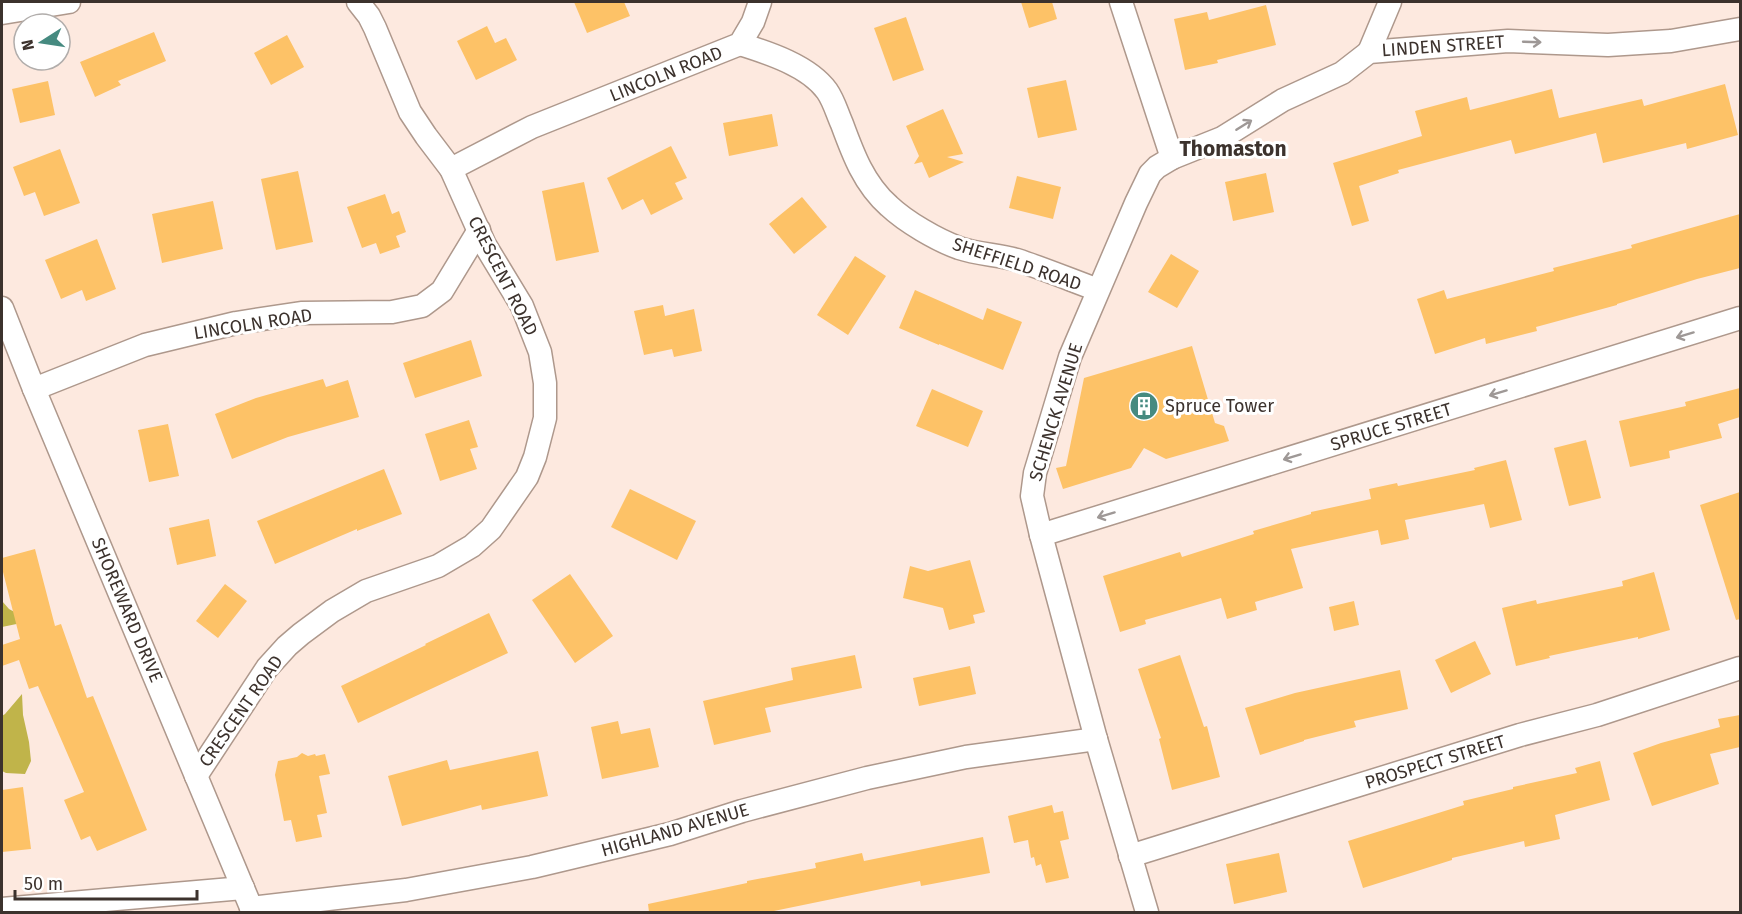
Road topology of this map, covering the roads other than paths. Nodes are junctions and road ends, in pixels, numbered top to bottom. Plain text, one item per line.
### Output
1 (69, 2) edge
2 (358, 2) edge
3 (760, 2) edge
4 (1121, 2) edge
5 (1390, 2) edge
6 (2, 13) edge
7 (1740, 29) edge
8 (740, 44) junction
9 (1369, 52) junction
10 (1172, 158) junction
11 (451, 169) junction
12 (479, 230) junction
13 (1098, 290) junction
14 (2, 308) edge
15 (1740, 318) edge
16 (34, 389) junction
17 (1041, 535) junction
18 (1740, 668) edge
19 (1096, 739) junction
20 (196, 776) junction
21 (1131, 856) junction
22 (249, 903) edge
23 (2, 909) edge
24 (1147, 912) edge

1 - 6 street
2 - 11 street, CRESCENT ROAD
3 - 8 street, LINCOLN ROAD
4 - 10 street
5 - 9 street
9 -> 7 street, LINDEN STREET
8 - 11 street, LINCOLN ROAD
8 - 13 street, SHEFFIELD ROAD
10 -> 9 street, LINDEN STREET
10 - 13 street, SCHENCK AVENUE
11 - 12 street, CRESCENT ROAD
12 - 16 street, LINCOLN ROAD
12 - 20 street, CRESCENT ROAD
13 - 17 street, SCHENCK AVENUE
14 - 16 street, SHOREWARD DRIVE
15 -> 17 street, SPRUCE STREET
16 - 20 street, SHOREWARD DRIVE
17 - 19 street, SCHENCK AVENUE
18 - 21 street, PROSPECT STREET
19 - 21 street, SCHENCK AVENUE
19 - 22 street, HIGHLAND AVENUE
20 - 22 street, SHOREWARD DRIVE
21 - 24 street, SCHENCK AVENUE
22 - 23 street, HIGHLAND AVENUE

